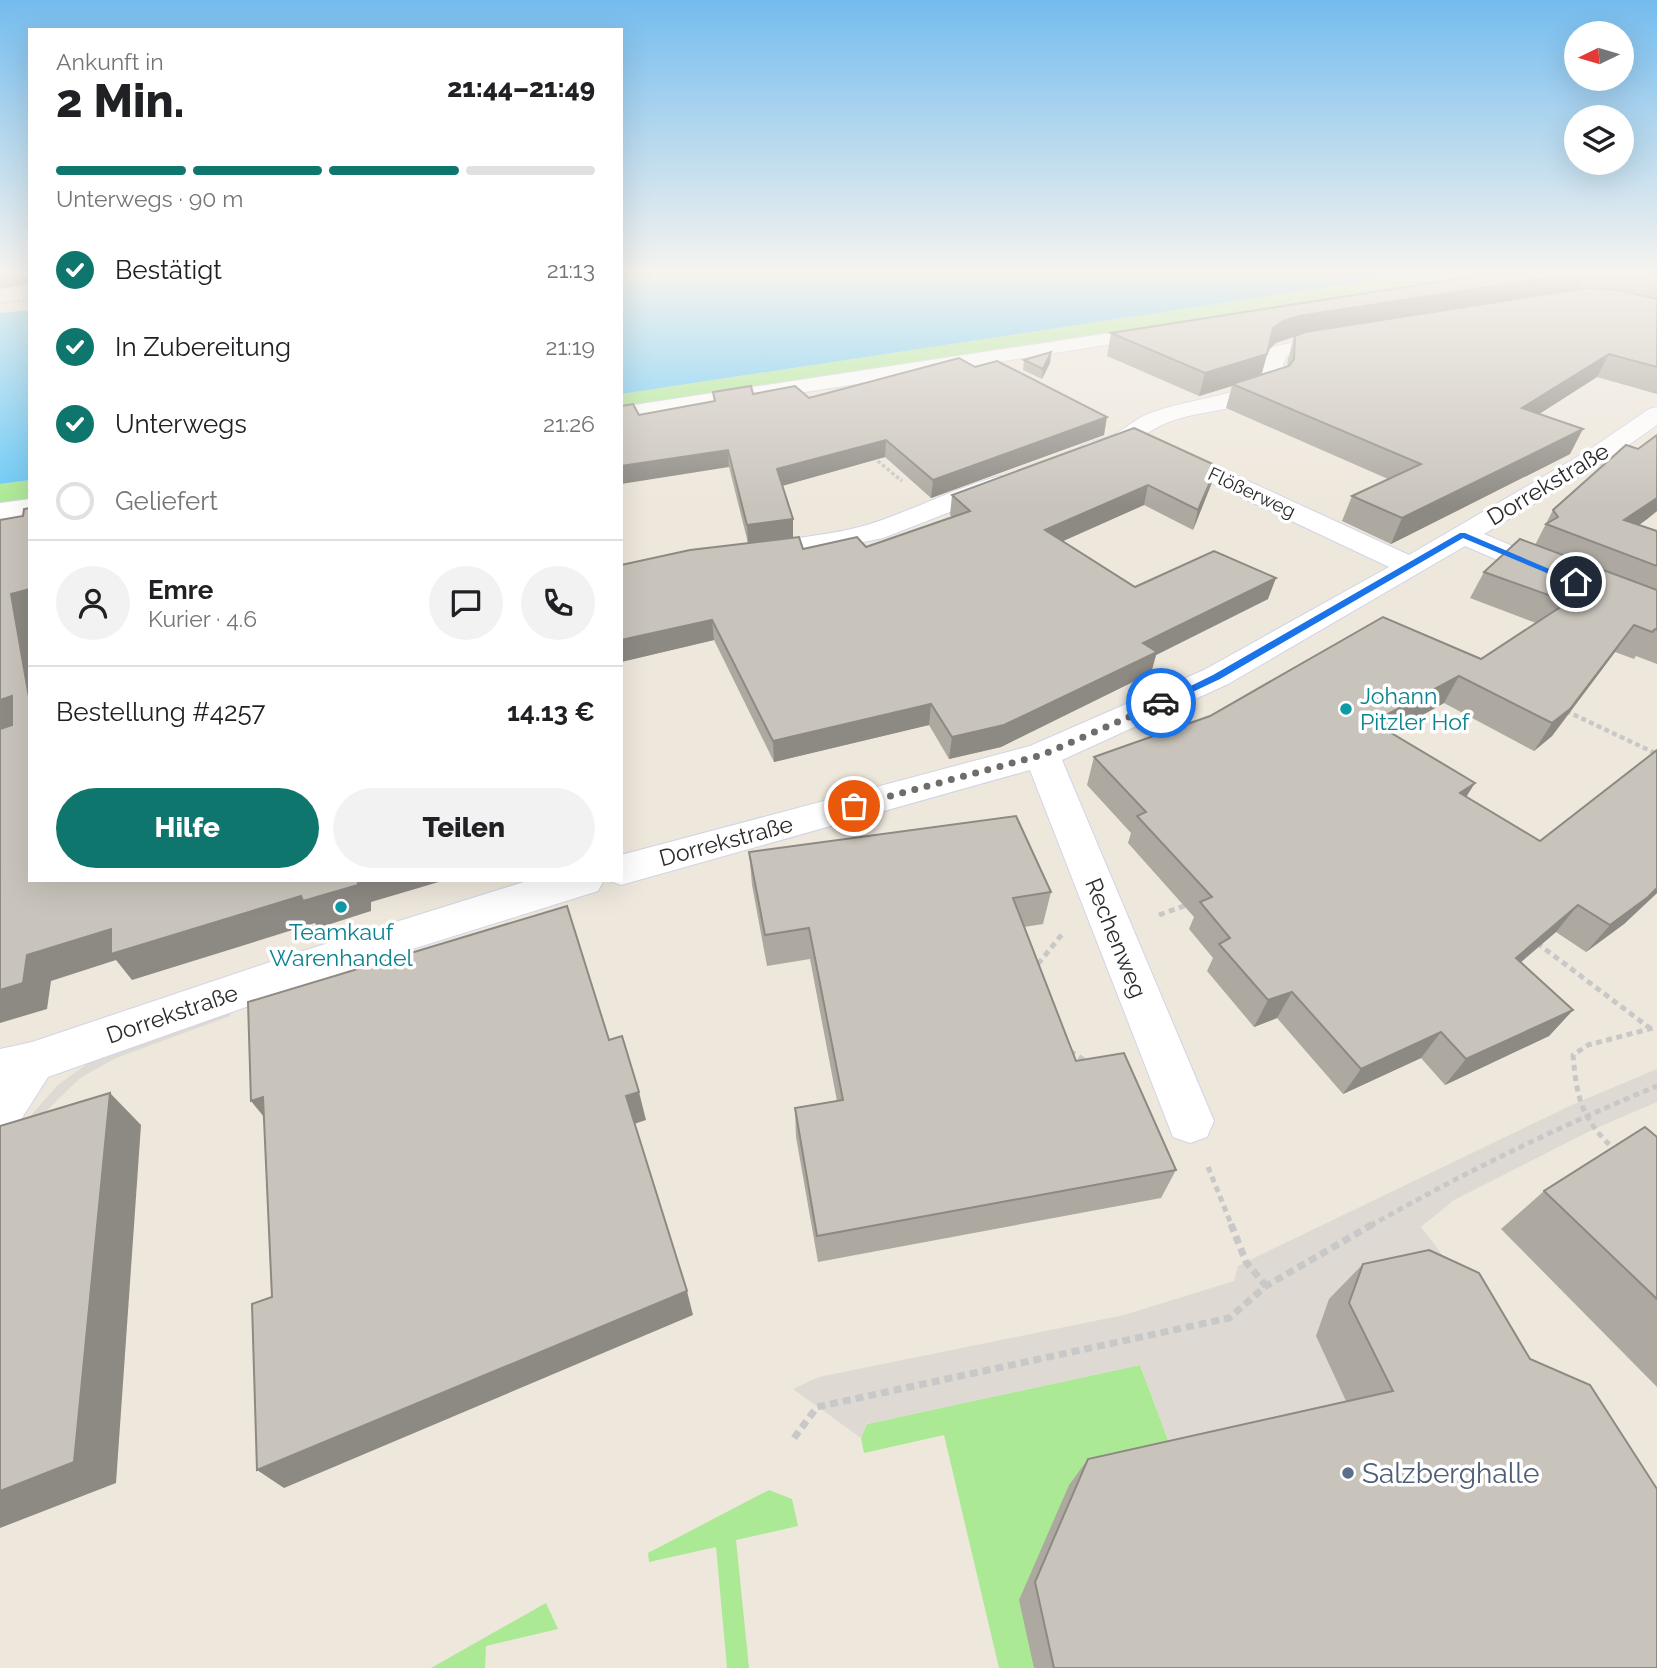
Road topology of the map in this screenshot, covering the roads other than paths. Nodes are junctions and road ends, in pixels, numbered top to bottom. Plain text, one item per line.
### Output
1 (1028, 352) edge
2 (1279, 352) edge
3 (982, 359) junction
4 (1014, 377) edge
5 (623, 414) edge
6 (1657, 414) edge
7 (1105, 424) edge
8 (1129, 436) junction
9 (1069, 459) edge
10 (1021, 477) edge
11 (28, 507) edge
12 (0, 511) edge
13 (1462, 535) junction
14 (718, 557) edge
15 (1411, 567) junction
16 (1576, 582) edge
17 (1042, 755) junction
18 (623, 869) edge
19 (569, 882) edge
20 (494, 892) edge
21 (16, 1066) edge
22 (0, 1110) edge
23 (1190, 1121) dead end

1 - 3 street
2 - 8 street
3 - 4 street
3 - 5 street
6 - 13 street, Dorrekstraße
7 - 8 street, Flößerweg
8 - 9 street
8 - 15 street, Flößerweg
10 - 14 street
11 - 12 street
13 - 15 street, Dorrekstraße
13 - 16 street
15 - 17 street, Dorrekstraße
17 - 18 street, Dorrekstraße
17 - 23 street, Rechenweg
19 - 20 street, Dorrekstraße
20 - 21 street, Dorrekstraße
21 - 22 street

